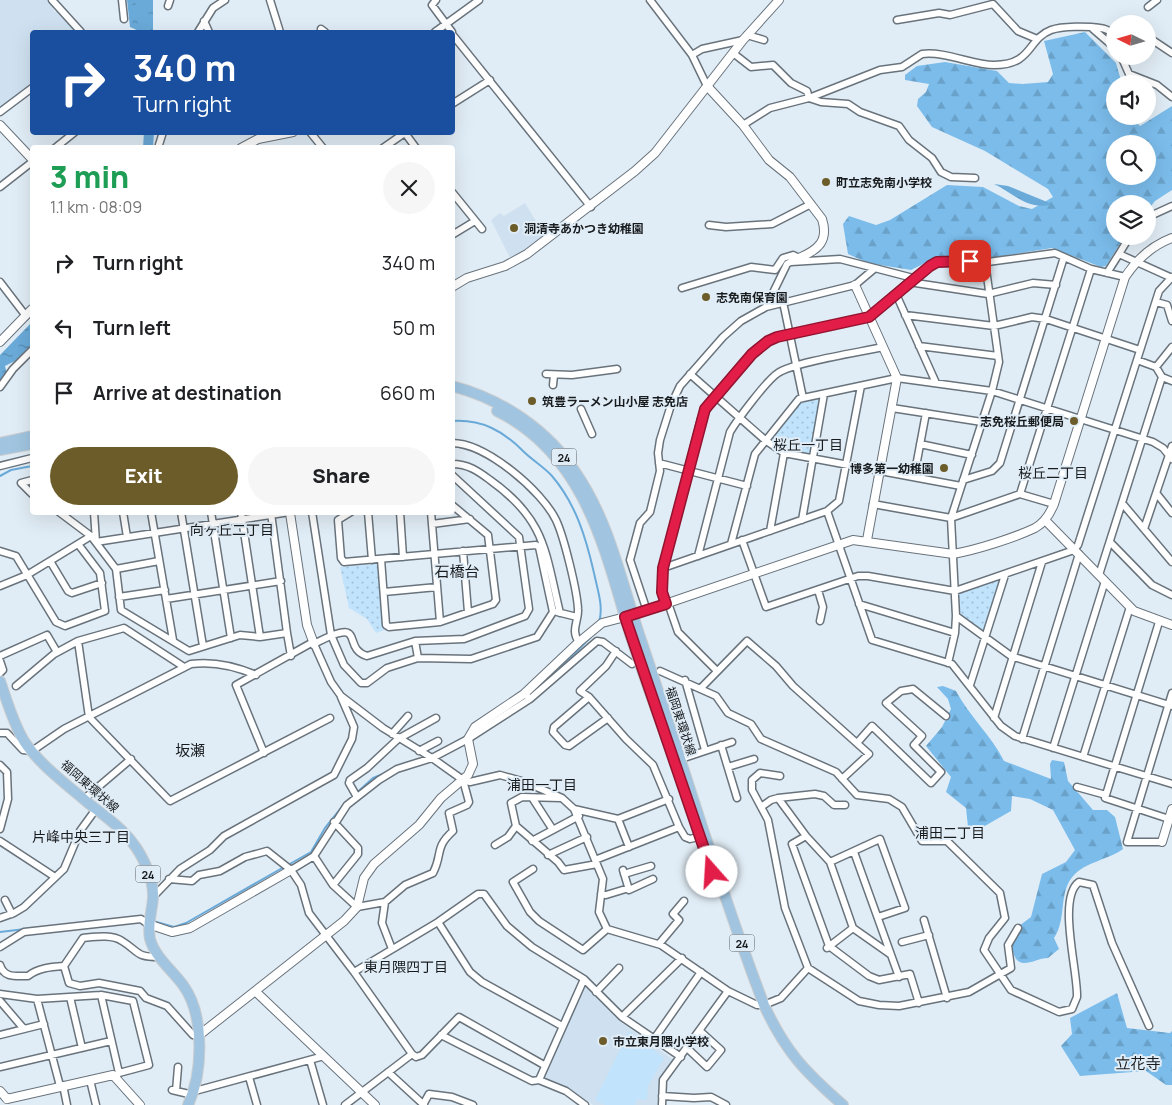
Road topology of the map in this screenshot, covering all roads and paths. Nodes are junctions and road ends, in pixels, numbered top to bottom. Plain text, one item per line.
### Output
1 (122, 0) edge
2 (225, 0) edge
3 (270, 0) edge
4 (436, 0) edge
5 (479, 0) edge
6 (650, 0) edge
7 (779, 0) edge
8 (1157, 0) edge
9 (54, 1) edge
10 (993, 2) edge
11 (1148, 6) dead end
12 (124, 19) dead end
13 (897, 20) dead end
14 (204, 21) junction
15 (445, 25) junction
16 (1093, 29) junction
17 (79, 30) edge
18 (199, 30) edge
19 (208, 30) edge
20 (279, 30) edge
21 (438, 30) edge
22 (449, 30) edge
23 (1106, 30) edge
24 (455, 37) edge
25 (745, 38) junction
26 (1038, 39) junction
27 (764, 40) dead end
28 (1106, 40) edge
29 (1156, 43) edge
30 (1172, 53) edge
31 (733, 54) junction
32 (692, 55) junction
33 (1125, 65) edge
34 (490, 80) junction
35 (707, 86) junction
36 (30, 90) edge
37 (1172, 97) edge
38 (809, 98) junction
39 (455, 102) edge
40 (0, 112) edge
41 (0, 125) edge
42 (743, 125) junction
43 (71, 135) edge
44 (278, 135) edge
45 (312, 135) edge
46 (403, 135) edge
47 (59, 145) edge
48 (247, 145) edge
49 (321, 145) edge
50 (388, 145) edge
51 (30, 159) edge
52 (30, 163) edge
53 (975, 178) dead end
54 (0, 187) edge
55 (455, 196) edge
56 (811, 204) junction
57 (1172, 206) edge
58 (590, 207) junction
59 (1156, 213) edge
60 (475, 221) junction
61 (709, 225) dead end
62 (482, 230) dead end
63 (455, 233) edge
64 (1172, 238) edge
65 (1124, 245) edge
66 (1119, 254) junction
67 (1064, 257) junction
68 (799, 258) junction
69 (791, 262) junction
70 (984, 262) junction
71 (1135, 262) junction
72 (874, 269) junction
73 (1091, 269) junction
74 (1107, 273) junction
75 (1125, 277) junction
76 (1172, 277) edge
77 (911, 280) junction
78 (0, 282) edge
79 (455, 285) edge
80 (855, 285) junction
81 (1056, 286) junction
82 (682, 288) dead end
83 (896, 294) junction
84 (990, 294) junction
85 (783, 302) junction
86 (1156, 302) junction
87 (766, 307) junction
88 (30, 311) edge
89 (905, 314) junction
90 (26, 316) junction
91 (869, 317) junction
92 (1046, 319) junction
93 (1172, 321) edge
94 (994, 326) junction
95 (1074, 329) junction
96 (789, 334) junction
97 (1106, 339) junction
98 (0, 342) edge
99 (919, 346) junction
100 (883, 347) junction
101 (1172, 348) edge
102 (1140, 350) junction
103 (30, 352) edge
104 (998, 356) junction
105 (1138, 360) junction
106 (798, 366) junction
107 (1156, 367) junction
108 (617, 369) dead end
109 (546, 374) dead end
110 (690, 374) junction
111 (554, 375) junction
112 (1162, 377) junction
113 (897, 378) junction
114 (1172, 381) edge
115 (936, 383) junction
116 (554, 385) dead end
117 (861, 386) junction
118 (0, 387) edge
119 (455, 387) edge
120 (992, 391) junction
121 (455, 393) edge
122 (824, 394) junction
123 (715, 396) junction
124 (803, 398) junction
125 (1020, 400) junction
126 (892, 408) junction
127 (581, 409) dead end
128 (1048, 409) junction
129 (926, 413) junction
130 (740, 417) junction
131 (1080, 419) junction
132 (982, 422) junction
133 (1115, 430) junction
134 (592, 434) dead end
135 (30, 436) edge
136 (765, 440) junction
137 (1143, 440) junction
138 (0, 443) edge
139 (30, 444) edge
140 (455, 444) edge
141 (920, 444) junction
142 (1172, 446) edge
143 (0, 450) edge
144 (784, 453) junction
145 (972, 455) junction
146 (30, 458) edge
147 (1171, 458) edge
148 (813, 459) junction
149 (659, 463) junction
150 (455, 464) edge
151 (846, 465) junction
152 (0, 466) edge
153 (689, 470) junction
154 (880, 471) junction
155 (914, 477) junction
156 (455, 478) edge
157 (718, 478) junction
158 (30, 481) edge
159 (962, 483) junction
160 (747, 486) junction
161 (30, 492) edge
162 (1020, 494) junction
163 (1157, 494) junction
164 (1122, 503) junction
165 (873, 504) junction
166 (1054, 504) junction
167 (455, 508) edge
168 (827, 512) junction
169 (1172, 513) edge
170 (65, 515) edge
171 (94, 515) edge
172 (123, 515) edge
173 (152, 515) edge
174 (182, 515) edge
175 (211, 515) edge
176 (256, 515) edge
177 (271, 515) edge
178 (290, 515) edge
179 (312, 515) edge
180 (346, 515) edge
181 (368, 515) edge
182 (400, 515) edge
183 (431, 515) edge
184 (241, 516) edge
185 (951, 518) junction
186 (470, 520) junction
187 (802, 520) junction
188 (1045, 520) junction
189 (212, 524) junction
190 (432, 524) junction
191 (184, 528) junction
192 (1144, 529) junction
193 (770, 531) junction
194 (154, 533) junction
195 (127, 537) junction
196 (94, 539) junction
197 (742, 540) junction
198 (867, 540) junction
199 (1110, 542) junction
200 (78, 544) junction
201 (731, 544) junction
202 (839, 544) junction
203 (522, 547) junction
204 (490, 549) junction
205 (0, 551) edge
206 (463, 551) junction
207 (1077, 552) junction
208 (435, 554) junction
209 (953, 554) junction
210 (698, 556) junction
211 (403, 557) junction
212 (381, 559) junction
213 (372, 560) junction
214 (50, 561) junction
215 (159, 561) junction
216 (1042, 562) junction
217 (1172, 562) edge
218 (663, 568) junction
219 (116, 569) junction
220 (27, 575) junction
221 (754, 575) junction
222 (1005, 575) junction
223 (850, 578) junction
224 (1102, 578) junction
225 (281, 581) junction
226 (102, 583) junction
227 (252, 585) junction
228 (0, 586) edge
229 (437, 587) junction
230 (165, 590) junction
231 (223, 590) junction
232 (818, 590) junction
233 (956, 591) junction
234 (384, 592) junction
235 (195, 594) junction
236 (1172, 595) edge
237 (119, 597) junction
238 (166, 599) junction
239 (667, 603) junction
240 (859, 604) junction
241 (1130, 607) junction
242 (647, 610) junction
243 (468, 612) junction
244 (556, 612) junction
245 (629, 616) junction
246 (956, 616) junction
247 (576, 617) junction
248 (820, 621) dead end
249 (440, 622) junction
250 (1159, 622) junction
251 (1172, 625) edge
252 (287, 633) junction
253 (955, 633) junction
254 (331, 635) junction
255 (260, 637) junction
256 (231, 638) junction
257 (986, 638) junction
258 (173, 640) junction
259 (581, 640) junction
260 (78, 641) junction
261 (415, 641) junction
262 (313, 643) junction
263 (203, 646) junction
264 (616, 651) junction
265 (57, 652) junction
266 (0, 656) edge
267 (291, 656) junction
268 (1013, 656) junction
269 (418, 658) junction
270 (0, 661) edge
271 (948, 663) junction
272 (632, 664) dead end
273 (1045, 666) junction
274 (184, 667) junction
275 (660, 671) dead end
276 (716, 671) junction
277 (0, 673) edge
278 (256, 675) junction
279 (1075, 676) junction
280 (684, 680) junction
281 (0, 681) edge
282 (1106, 685) junction
283 (16, 686) dead end
284 (970, 686) junction
285 (701, 688) junction
286 (1172, 693) edge
287 (1137, 695) junction
288 (341, 696) junction
289 (527, 697) junction
290 (589, 697) junction
291 (1170, 705) edge
292 (89, 716) junction
293 (408, 716) dead end
294 (946, 716) dead end
295 (330, 718) dead end
296 (436, 718) dead end
297 (608, 718) junction
298 (994, 718) junction
299 (0, 733) edge
300 (395, 736) junction
301 (468, 739) junction
302 (1022, 739) junction
303 (438, 741) dead end
304 (732, 742) dead end
305 (857, 744) junction
306 (721, 745) junction
307 (1053, 748) junction
308 (705, 750) junction
309 (32, 751) junction
310 (419, 751) junction
311 (264, 753) junction
312 (1084, 757) junction
313 (432, 758) junction
314 (131, 759) junction
315 (681, 759) junction
316 (754, 759) dead end
317 (0, 765) edge
318 (1114, 766) junction
319 (728, 767) junction
320 (780, 776) dead end
321 (1147, 776) junction
322 (842, 778) junction
323 (463, 780) junction
324 (1172, 784) edge
325 (1077, 787) dead end
326 (1106, 795) junction
327 (357, 797) junction
328 (562, 798) junction
329 (737, 798) dead end
330 (778, 798) junction
331 (84, 799) junction
332 (534, 799) junction
333 (668, 799) junction
334 (845, 805) dead end
335 (761, 807) junction
336 (96, 809) junction
337 (574, 809) junction
338 (1137, 809) junction
339 (1172, 809) edge
340 (579, 816) junction
341 (618, 819) junction
342 (1169, 819) junction
343 (334, 822) junction
344 (516, 826) junction
345 (679, 827) junction
346 (0, 828) edge
347 (553, 830) junction
348 (703, 836) junction
349 (806, 836) junction
350 (587, 837) junction
351 (0, 841) edge
352 (532, 841) junction
353 (1162, 842) joint
354 (495, 845) dead end
355 (629, 847) junction
356 (854, 852) junction
357 (548, 855) junction
358 (314, 856) junction
359 (596, 862) junction
360 (830, 862) junction
361 (650, 866) dead end
362 (533, 869) dead end
363 (291, 870) junction
364 (55, 878) junction
365 (169, 879) junction
366 (653, 879) dead end
367 (333, 885) junction
368 (629, 888) junction
369 (601, 894) junction
370 (153, 897) junction
371 (5, 900) dead end
372 (684, 901) dead end
373 (385, 902) junction
374 (357, 907) junction
375 (12, 914) junction
376 (878, 916) junction
377 (0, 918) edge
378 (924, 920) dead end
379 (438, 922) junction
380 (148, 924) junction
381 (81, 926) junction
382 (853, 928) junction
383 (1018, 928) dead end
384 (607, 929) junction
385 (325, 935) junction
386 (928, 935) junction
387 (83, 938) junction
388 (902, 942) dead end
389 (659, 944) junction
390 (0, 946) edge
391 (828, 947) junction
392 (392, 949) junction
393 (890, 954) junction
394 (159, 957) junction
395 (682, 958) junction
396 (0, 965) edge
397 (64, 966) junction
398 (619, 968) dead end
399 (808, 968) junction
400 (354, 972) junction
401 (701, 972) junction
402 (1001, 976) junction
403 (899, 977) junction
404 (584, 980) junction
405 (728, 991) junction
406 (256, 992) junction
407 (596, 992) junction
408 (0, 994) edge
409 (101, 995) junction
410 (70, 997) junction
411 (947, 998) junction
412 (36, 999) junction
413 (0, 1001) edge
414 (919, 1003) junction
415 (760, 1005) junction
416 (622, 1017) junction
417 (44, 1024) junction
418 (562, 1026) junction
419 (1149, 1026) dead end
420 (24, 1029) junction
421 (700, 1031) junction
422 (0, 1035) edge
423 (441, 1035) junction
424 (198, 1036) junction
425 (654, 1039) junction
426 (111, 1041) junction
427 (82, 1048) junction
428 (687, 1048) junction
429 (412, 1054) junction
430 (52, 1055) junction
431 (324, 1056) junction
432 (681, 1057) junction
433 (310, 1060) junction
434 (544, 1066) junction
435 (0, 1067) edge
436 (178, 1067) dead end
437 (388, 1072) junction
438 (118, 1075) junction
439 (249, 1077) junction
440 (90, 1080) junction
441 (539, 1080) junction
442 (62, 1085) junction
443 (0, 1091) edge
444 (361, 1092) junction
445 (194, 1093) junction
446 (662, 1096) junction
447 (6, 1102) edge
448 (67, 1105) edge
449 (96, 1105) edge
450 (140, 1105) edge
451 (188, 1105) edge
452 (257, 1105) edge
453 (323, 1105) edge
454 (345, 1105) edge
455 (376, 1105) edge
456 (423, 1105) edge
457 (473, 1105) edge
458 (584, 1105) edge
459 (662, 1105) edge
460 (726, 1105) edge
461 (833, 1105) edge
462 (842, 1105) edge

1 - 12 street
2 - 14 street
3 - 20 street
4 - 15 street
5 - 15 street
6 - 32 street
7 - 25 street
8 - 11 street
9 - 17 street
10 - 13 street
10 - 26 street
14 - 18 street
14 - 19 street
15 - 21 street
15 - 22 street
16 - 23 street
16 - 26 street
16 - 28 street
24 - 34 street
25 - 27 street
25 - 31 street
25 - 32 street
26 - 38 street
29 - 30 street
31 - 35 street
31 - 38 street
32 - 35 street
33 - 37 street
34 - 39 street
34 - 58 street
35 - 42 street
35 - 58 street
36 - 40 street
38 - 42 street
38 - 53 street
41 - 51 street
42 - 56 street
43 - 47 street
44 - 48 street
45 - 49 street
46 - 50 street
52 - 54 street
55 - 60 street
56 - 61 street
56 - 68 street
57 - 59 street
58 - 79 street
60 - 62 street
60 - 63 street
64 - 71 street
65 - 66 street
66 - 71 street
66 - 74 street
67 - 70 street
67 - 73 street
67 - 81 street
68 - 69 street
68 - 82 street
69 - 72 street
69 - 87 street
70 - 77 street
70 - 84 street
71 - 75 street
71 - 76 street
72 - 77 street
72 - 80 street
73 - 74 street
73 - 95 street
74 - 75 street
75 - 97 street
76 - 86 street
77 - 83 street
77 - 84 street
78 - 90 street
80 - 85 street
80 - 91 street
81 - 84 street
81 - 92 street
83 - 89 street
83 - 91 street
84 - 94 street
85 - 87 street
85 - 96 street
86 - 93 street
86 - 102 street
87 - 110 street
88 - 90 street
89 - 94 street
89 - 99 street
90 - 98 street
91 - 96 street
91 - 100 street
92 - 94 street
92 - 95 street
92 - 125 street
94 - 104 street
95 - 97 street
95 - 128 street
96 - 106 street
96 - 123 street
97 - 102 street
97 - 131 street
99 - 104 street
99 - 115 street
100 - 106 street
100 - 113 street
101 - 107 street
102 - 105 street
103 - 118 street
104 - 120 street
105 - 107 street
105 - 133 street
106 - 124 street
106 - 130 street
107 - 112 street
108 - 111 street
109 - 111 street
110 - 123 street
110 - 149 street
111 - 116 street
112 - 114 street
112 - 137 street
113 - 115 street
113 - 117 street
113 - 126 street
115 - 120 street
117 - 122 street
117 - 151 street
119 - 245 main road, 福岡東環状線 / 24
120 - 125 street
120 - 132 street
121 - 245 main road, 福岡東環状線 / 24
122 - 124 street
122 - 148 street
123 - 130 street
123 - 153 street
124 - 136 street
125 - 128 street
125 - 159 street
126 - 129 street
126 - 154 street
127 - 134 street
128 - 131 street
128 - 162 street
129 - 132 street
129 - 141 street
130 - 136 street
130 - 157 street
131 - 133 street
131 - 166 street
132 - 145 street
133 - 137 street
133 - 207 street
135 - 138 main road
136 - 144 street
136 - 160 street
137 - 147 street
137 - 164 street
139 - 143 main road
140 - 247 street
141 - 145 street
141 - 155 street
142 - 147 street
144 - 148 street
144 - 193 street
145 - 159 street
146 - 152 street
147 - 163 street
148 - 151 street
148 - 187 street
149 - 153 street
149 - 242 street
150 - 244 street
151 - 154 street
151 - 168 street
153 - 157 street
153 - 218 street
154 - 155 street
154 - 165 street
155 - 159 street
156 - 203 street
157 - 160 street
157 - 210 street
158 - 161 street
159 - 185 street
160 - 201 street
162 - 166 street
162 - 185 street
163 - 169 street
163 - 192 street
164 - 192 street
164 - 199 street
165 - 185 street
165 - 198 street
166 - 188 street
167 - 186 street
168 - 187 street
168 - 202 street
170 - 196 street
171 - 196 street
172 - 195 street
173 - 194 street
174 - 191 street
175 - 189 street
176 - 184 street
177 - 225 street
178 - 262 street
179 - 254 street
180 - 213 street
181 - 213 street
182 - 211 street
183 - 190 street
184 - 189 street
184 - 227 street
185 - 209 street
186 - 190 street
186 - 204 street
187 - 193 street
188 - 207 street
188 - 209 street
189 - 191 street
189 - 231 street
190 - 208 street
191 - 194 street
191 - 235 street
192 - 217 street
193 - 197 street
194 - 195 street
194 - 215 street
195 - 196 street
196 - 200 street
196 - 219 street
197 - 201 street
197 - 221 street
198 - 202 street
198 - 209 street
199 - 224 street
199 - 236 street
200 - 214 street
200 - 226 street
201 - 210 street
202 - 221 street
202 - 223 street
203 - 204 street
203 - 244 street
203 - 261 street
204 - 206 street
204 - 243 street
205 - 220 street
206 - 208 street
206 - 243 street
207 - 216 street
207 - 224 street
207 - 273 street
208 - 211 street
208 - 229 street
209 - 233 street
210 - 218 street
211 - 212 street
212 - 213 street
212 - 234 street
214 - 220 street
214 - 226 street
215 - 219 street
215 - 230 street
216 - 222 street
216 - 268 street
218 - 239 street
219 - 237 street
220 - 226 street
220 - 228 street
221 - 232 street
221 - 239 street
222 - 233 street
222 - 257 street
223 - 232 street
223 - 233 street
223 - 240 street
224 - 241 street
224 - 279 street
225 - 227 street
225 - 252 street
227 - 231 street
227 - 255 street
229 - 234 street
229 - 249 street
230 - 237 street
230 - 238 street
231 - 235 street
231 - 256 street
232 - 248 street
233 - 246 street
234 - 249 street
235 - 238 street
235 - 263 street
237 - 258 street
238 - 258 street
239 - 242 street
239 - 276 street
240 - 253 street
240 - 271 street
241 - 250 street
241 - 282 street
242 - 245 street
243 - 249 street
244 - 247 street
244 - 269 street
245 - 259 street
245 - 315 main road, 福岡東環状線 / 24
245 - 348 main road, 福岡東環状線 / 24
246 - 253 street
246 - 257 street
247 - 259 street
250 - 251 street
250 - 287 street
252 - 255 street
252 - 267 street
253 - 271 street
254 - 261 street
254 - 262 street
254 - 269 street
255 - 256 street
256 - 263 street
257 - 268 street
257 - 284 street
258 - 263 street
259 - 289 street
260 - 265 street
260 - 274 street
260 - 292 street
261 - 269 street
262 - 267 street
262 - 288 street
264 - 272 street
264 - 289 street
264 - 290 street
265 - 266 street
265 - 283 street
267 - 278 street
268 - 273 street
268 - 298 street
270 - 277 street
271 - 284 street
273 - 279 street
273 - 302 street
274 - 278 street
274 - 292 street
275 - 280 street
276 - 285 street
276 - 305 street
278 - 311 street
279 - 282 street
279 - 307 street
280 - 285 street
280 - 308 street
281 - 309 main road, 福岡東環状線 / 24
282 - 287 street
282 - 312 street
284 - 298 street
285 - 322 street
286 - 291 street
287 - 291 street
287 - 318 street
288 - 300 street
288 - 365 street
289 - 301 street
289 - 301 street
290 - 297 street
290 - 297 street
291 - 321 street
292 - 309 street
292 - 314 street
293 - 300 street
294 - 305 street
295 - 311 street
296 - 300 street
297 - 333 street
298 - 302 street
299 - 309 street
300 - 310 street
300 - 327 street
301 - 313 street
301 - 323 street
302 - 307 street
303 - 310 street
304 - 306 street
305 - 322 street
306 - 308 street
306 - 319 street
307 - 312 street
308 - 315 street
309 - 331 main road, 福岡東環状線 / 24
310 - 313 street
311 - 314 street
312 - 318 street
313 - 323 street
313 - 327 street
314 - 331 street
315 - 348 main road, 福岡東環状線 / 24
316 - 319 street
317 - 346 street
318 - 321 street
318 - 326 street
319 - 329 street
320 - 335 street
321 - 324 street
321 - 338 street
322 - 402 street
323 - 328 street
323 - 373 street
323 - 374 street
325 - 326 street
326 - 338 street
327 - 343 street
328 - 332 street
328 - 337 street
330 - 334 street
330 - 335 street
330 - 349 street
331 - 336 main road, 福岡東環状線 / 24
332 - 344 street
332 - 347 street
333 - 341 street
333 - 345 street
335 - 399 street
336 - 364 street
336 - 370 main road, 福岡東環状線 / 24
337 - 340 street
337 - 341 street
338 - 342 street
338 - 353 street
339 - 342 street
340 - 347 street
340 - 350 street
341 - 355 street
342 - 353 street
343 - 358 street
343 - 367 street
344 - 352 street
344 - 354 street
345 - 348 street
345 - 355 street
347 - 352 street
348 - 415 main road, 福岡東環状線 / 24
349 - 360 street
349 - 391 street
350 - 357 street
350 - 359 street
351 - 364 street
352 - 357 street
355 - 359 street
356 - 360 street
356 - 376 street
356 - 376 street
357 - 359 street
358 - 363 street
358 - 367 street
359 - 369 street
360 - 382 street
361 - 368 street
362 - 384 street
363 - 365 street
363 - 380 street
363 - 385 street
364 - 375 street
365 - 370 street
366 - 368 street
367 - 374 street
368 - 369 street
369 - 384 street
370 - 380 main road, 福岡東環状線 / 24
371 - 375 street
372 - 389 street
373 - 374 street
373 - 392 street
374 - 385 street
375 - 377 street
376 - 393 street
378 - 386 street
379 - 392 street
379 - 404 street
379 - 418 street
380 - 381 street
380 - 394 main road, 福岡東環状線 / 24
381 - 387 street
381 - 390 street
382 - 391 street
382 - 393 street
383 - 402 street
384 - 389 street
385 - 400 street
385 - 406 street
386 - 388 street
386 - 411 street
387 - 394 street
387 - 397 street
389 - 395 street
391 - 403 street
392 - 400 street
393 - 403 street
394 - 424 main road, 福岡東環状線 / 24
395 - 401 street
395 - 416 street
396 - 397 street
397 - 424 street
398 - 407 street
399 - 414 street
399 - 415 street
400 - 429 street
401 - 405 street
401 - 425 street
402 - 411 street
402 - 419 street
403 - 414 street
404 - 407 street
404 - 418 street
405 - 415 street
405 - 421 street
406 - 424 street
406 - 431 street
407 - 416 street
408 - 412 street
409 - 410 street
409 - 426 street
409 - 438 street
410 - 412 street
410 - 427 street
411 - 414 street
412 - 417 street
413 - 420 street
415 - 461 main road, 福岡東環状線 / 24
415 - 462 main road, 福岡東環状線 / 24
416 - 425 street
417 - 420 street
417 - 430 street
418 - 434 street
420 - 422 street
421 - 428 street
421 - 428 street
423 - 429 street
423 - 434 street
423 - 441 street
424 - 445 main road, 福岡東環状線 / 24
425 - 432 street
426 - 427 street
426 - 438 street
427 - 430 street
428 - 432 street
429 - 437 street
430 - 435 street
430 - 442 street
431 - 433 street
431 - 444 street
432 - 446 street
433 - 439 street
433 - 453 street
434 - 441 street
436 - 445 street
437 - 444 street
437 - 456 street
438 - 440 street
438 - 450 street
439 - 445 street
439 - 452 street
440 - 442 street
440 - 449 street
441 - 458 street
442 - 447 street
442 - 448 street
443 - 447 street
444 - 454 street
444 - 455 street
445 - 451 main road, 福岡東環状線 / 24
446 - 459 street
446 - 460 street
456 - 457 street

